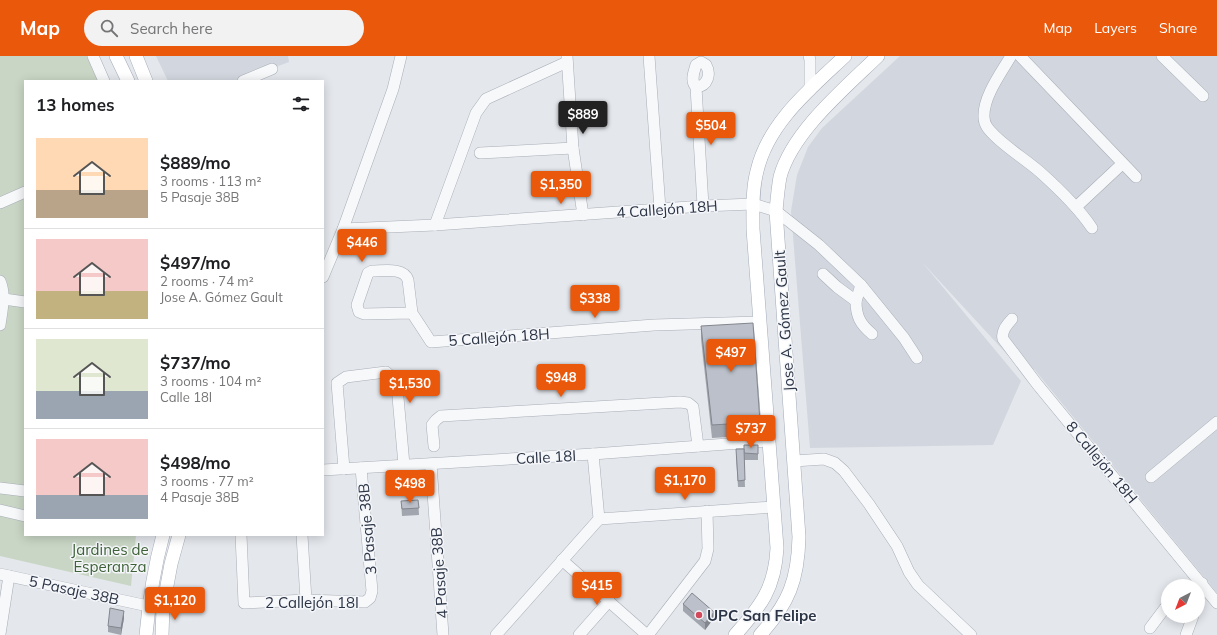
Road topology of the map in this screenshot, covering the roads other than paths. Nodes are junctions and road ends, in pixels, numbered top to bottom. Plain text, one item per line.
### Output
1 (93, 56) edge
2 (116, 56) edge
3 (136, 56) edge
4 (649, 56) edge
5 (809, 56) edge
6 (845, 56) edge
7 (878, 56) edge
8 (1012, 56) edge
9 (1020, 56) edge
10 (1162, 56) edge
11 (400, 57) edge
12 (567, 59) edge
13 (272, 69) dead end
14 (104, 80) edge
15 (128, 80) edge
16 (146, 80) edge
17 (245, 80) edge
18 (696, 87) dead end
19 (810, 90) junction
20 (1203, 96) dead end
21 (573, 148) junction
22 (480, 153) dead end
23 (1122, 164) junction
24 (1136, 177) dead end
25 (24, 192) edge
26 (0, 203) edge
27 (753, 204) junction
28 (703, 206) junction
29 (1076, 207) junction
30 (660, 209) junction
31 (776, 211) junction
32 (583, 215) junction
33 (435, 225) junction
34 (1092, 228) dead end
35 (343, 229) junction
36 (823, 274) dead end
37 (324, 275) edge
38 (0, 281) edge
39 (862, 285) junction
40 (4, 299) junction
41 (856, 301) junction
42 (24, 302) edge
43 (412, 313) junction
44 (1012, 319) dead end
45 (760, 322) junction
46 (0, 325) edge
47 (872, 334) dead end
48 (917, 358) dead end
49 (1217, 422) edge
50 (768, 441) junction
51 (434, 446) dead end
52 (698, 446) junction
53 (593, 454) junction
54 (794, 461) junction
55 (431, 464) junction
56 (404, 465) junction
57 (361, 468) junction
58 (344, 469) junction
59 (324, 470) edge
60 (1151, 477) dead end
61 (0, 488) edge
62 (24, 491) edge
63 (773, 507) junction
64 (0, 510) edge
65 (707, 511) junction
66 (24, 516) edge
67 (599, 519) junction
68 (163, 536) edge
69 (179, 536) edge
70 (242, 536) edge
71 (302, 536) edge
72 (562, 560) junction
73 (5, 575) edge
74 (1199, 579) edge
75 (1205, 587) edge
76 (372, 590) joint
77 (306, 600) junction
78 (609, 601) junction
79 (1217, 602) edge
80 (148, 606) junction
81 (1161, 613) edge
82 (1190, 623) edge
83 (1150, 628) dead end
84 (0, 634) edge
85 (146, 635) edge
86 (162, 635) edge
87 (443, 635) edge
88 (496, 635) edge
89 (579, 635) edge
90 (648, 635) edge
91 (735, 635) edge
92 (760, 635) edge
93 (971, 635) edge
94 (1186, 635) edge

1 - 14 street
2 - 15 main road
3 - 16 main road
4 - 30 street
5 - 19 street
6 - 19 main road, Jose A. Gómez Gault
7 - 31 main road, Jose A. Gómez Gault
8 - 29 street
9 - 23 street
10 - 20 street
11 - 35 street
12 - 21 street
12 - 33 street
13 - 17 street
18 - 28 street
19 - 27 main road, Jose A. Gómez Gault
21 - 22 street
21 - 32 street
23 - 24 street
23 - 29 street
25 - 26 street
27 - 28 street, 4 Callejón 18H
27 - 31 street, 4 Callejón 18H
27 - 45 main road, Jose A. Gómez Gault
28 - 30 street, 4 Callejón 18H
29 - 34 street
30 - 32 street, 4 Callejón 18H
31 - 39 street
31 - 54 main road, Jose A. Gómez Gault
32 - 33 street, 4 Callejón 18H
33 - 35 street, 4 Callejón 18H
35 - 37 street
36 - 41 street
38 - 40 street
39 - 41 street
39 - 48 street
40 - 42 street
40 - 46 street
41 - 47 street
43 - 43 street
43 - 45 street, 5 Callejón 18H
44 - 74 street, 8 Callejón 18H
45 - 50 main road, Jose A. Gómez Gault
49 - 60 street
50 - 52 street, Calle 18I
50 - 63 main road, Jose A. Gómez Gault
51 - 52 street
52 - 53 street, Calle 18I
53 - 55 street, Calle 18I
53 - 67 street
54 - 92 main road, Jose A. Gómez Gault
54 - 93 street
55 - 56 street, Calle 18I
55 - 87 street, 4 Pasaje 38B
56 - 57 street, Calle 18I
56 - 58 street
57 - 58 street, Calle 18I
57 - 76 street, 3 Pasaje 38B
58 - 59 street, Calle 18I
61 - 62 street
63 - 65 street
63 - 91 main road, Jose A. Gómez Gault
64 - 66 street
65 - 67 street
65 - 90 street
67 - 72 street
68 - 80 main road
69 - 86 main road
70 - 77 street, 2 Callejón 18I
71 - 77 street
72 - 78 street
72 - 88 street
73 - 80 street, 5 Pasaje 38B
73 - 84 street
75 - 79 street, 8 Callejón 18H
76 - 77 street, 2 Callejón 18I
78 - 89 street
78 - 90 street
80 - 85 main road
81 - 83 street
82 - 94 street

